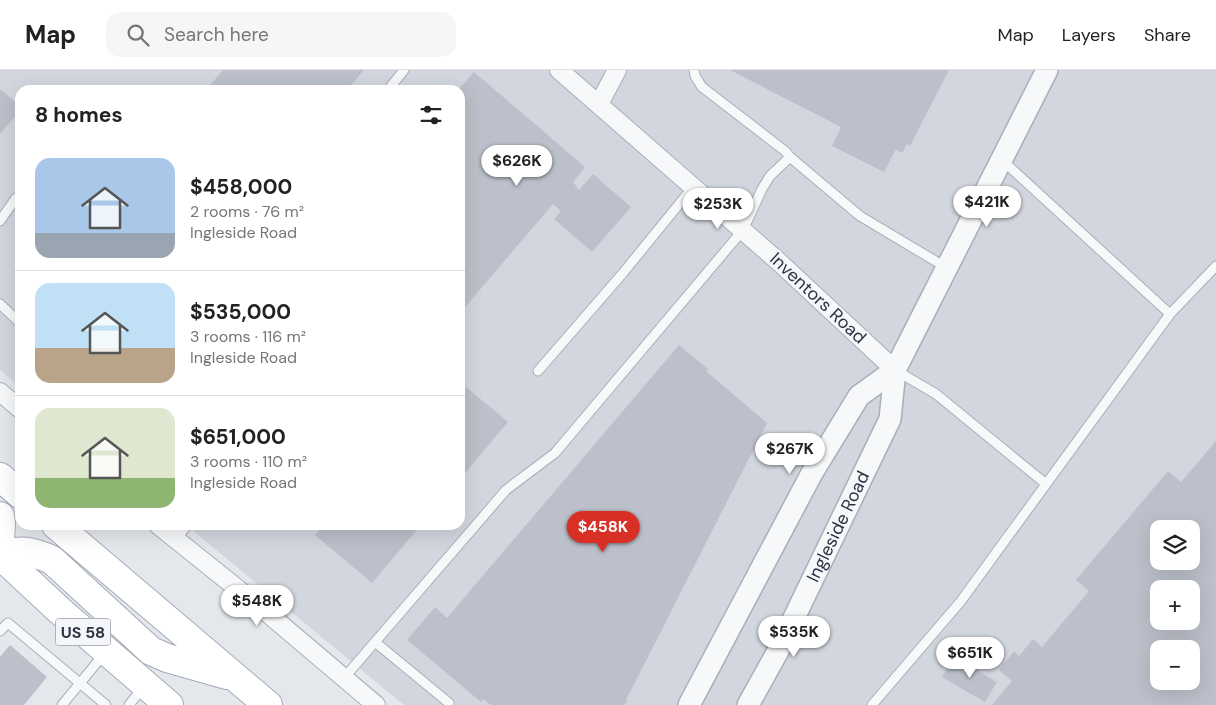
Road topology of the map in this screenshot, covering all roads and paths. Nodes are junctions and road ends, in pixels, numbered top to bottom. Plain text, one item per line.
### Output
1 (404, 70) edge
2 (559, 70) edge
3 (617, 70) edge
4 (694, 70) edge
5 (1048, 70) edge
6 (392, 85) edge
7 (599, 104) junction
8 (790, 157) junction
9 (1002, 160) junction
10 (693, 187) junction
11 (15, 199) edge
12 (0, 221) edge
13 (743, 230) junction
14 (1216, 266) edge
15 (947, 268) junction
16 (0, 304) edge
17 (1170, 314) junction
18 (15, 318) edge
19 (895, 370) junction
20 (538, 371) dead end
21 (0, 392) edge
22 (15, 405) edge
23 (0, 477) edge
24 (1046, 484) junction
25 (15, 490) edge
26 (0, 516) edge
27 (70, 530) edge
28 (164, 530) edge
29 (183, 530) edge
30 (0, 539) edge
31 (175, 539) junction
32 (0, 554) edge
33 (0, 631) edge
34 (375, 642) junction
35 (106, 651) junction
36 (235, 678) junction
37 (344, 678) junction
38 (80, 683) junction
39 (137, 695) edge
40 (449, 703) dead end
41 (62, 705) edge
42 (106, 705) edge
43 (169, 705) edge
44 (268, 705) edge
45 (376, 705) edge
46 (689, 705) edge
47 (748, 705) edge
48 (872, 705) edge

1 - 6 lane
2 - 7 street, Inventors Road
3 - 7 street
4 - 8 lane
5 - 9 street, Ingleside Road
7 - 10 street, Inventors Road
8 - 13 lane
8 - 15 lane
9 - 15 street, Ingleside Road
9 - 17 lane
10 - 13 street, Inventors Road
10 - 20 lane
11 - 12 lane
13 - 19 street, Inventors Road
13 - 34 lane
14 - 17 lane
15 - 19 street, Ingleside Road
16 - 18 lane
17 - 24 lane
19 - 24 lane
19 - 46 street, Ingleside Road
19 - 47 street, Ingleside Road
21 - 22 street
23 - 25 main road
24 - 48 lane
26 - 30 main road
27 - 36 main road
28 - 31 street
29 - 31 lane
31 - 37 street
32 - 35 main road, US 58
32 - 36 main road
33 - 38 lane
34 - 37 lane
34 - 40 lane
35 - 38 lane
35 - 39 main road, US 58
36 - 44 main road
37 - 45 street
38 - 41 lane
38 - 42 lane
39 - 43 main road, US 58

